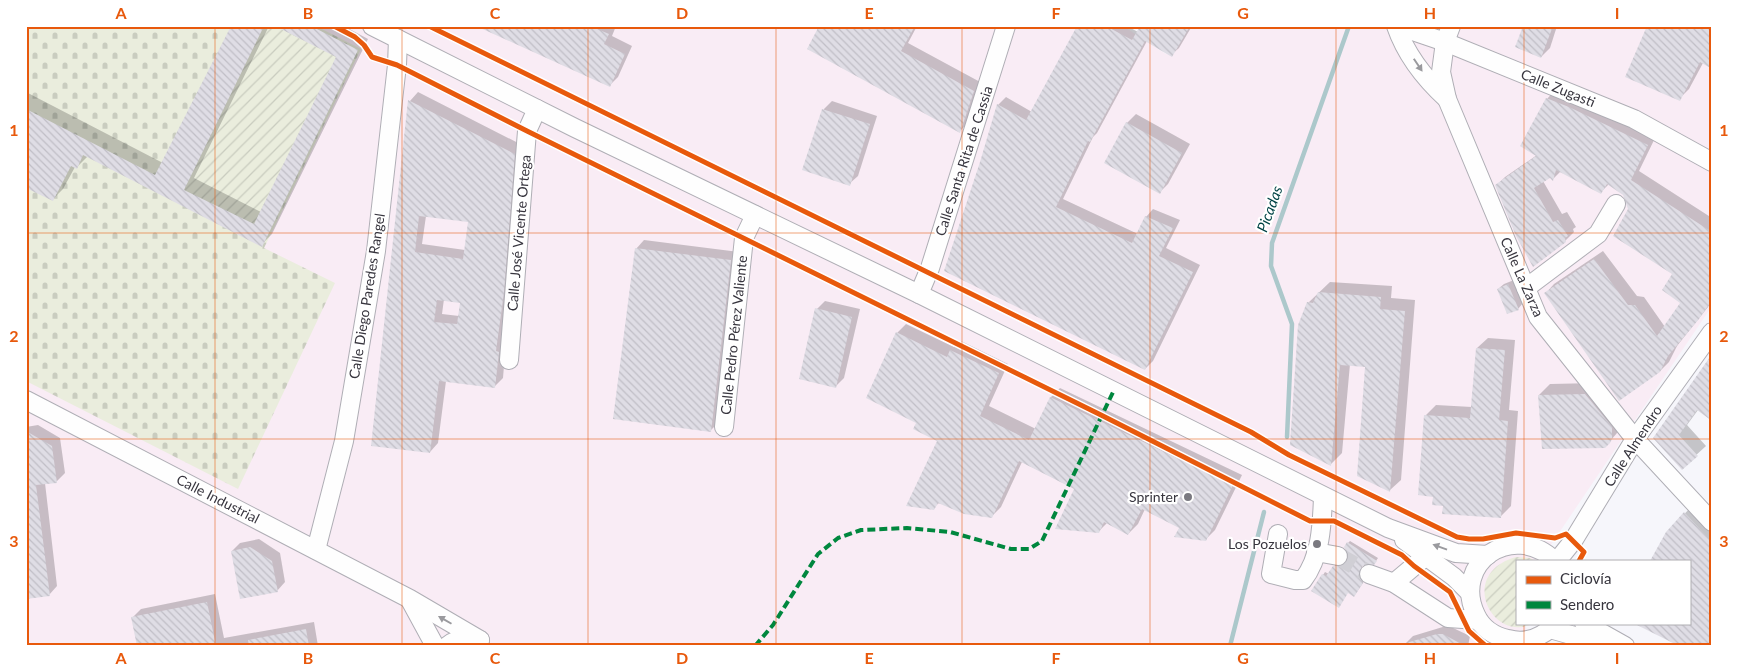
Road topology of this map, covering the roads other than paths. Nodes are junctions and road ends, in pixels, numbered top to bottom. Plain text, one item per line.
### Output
1 (372, 26) edge
2 (1006, 26) edge
3 (1397, 26) edge
4 (1448, 34) edge
5 (398, 39) junction
6 (1447, 99) junction
7 (537, 109) junction
8 (1712, 162) edge
9 (1616, 204) dead end
10 (755, 216) junction
11 (1526, 288) junction
12 (919, 294) junction
13 (1712, 332) edge
14 (509, 360) dead end
15 (26, 400) edge
16 (724, 427) dead end
17 (1635, 439) junction
18 (1323, 497) junction
19 (1712, 522) edge
20 (1388, 528) junction
21 (1278, 534) dead end
22 (316, 550) junction
23 (1316, 552) junction
24 (1488, 555) junction
25 (1338, 556) tunnel mouth
26 (1426, 556) junction
27 (1555, 560) edge
28 (1557, 560) edge
29 (1369, 574) tunnel mouth
30 (1394, 583) junction
31 (1470, 595) junction
32 (410, 599) junction
33 (1439, 610) junction
34 (1478, 620) junction
35 (1586, 624) edge
36 (1550, 633) edge
37 (484, 643) edge
38 (1517, 643) edge
39 (435, 646) edge
40 (447, 646) edge
41 (1595, 646) edge
42 (1625, 646) edge

1 - 5 street
2 - 12 street, Calle Santa Rita de Cassia
3 - 4 street, Calle Zugasti
3 -> 6 street, Calle Zugasti
4 - 6 street, Calle La Zarza
4 - 8 street, Calle Zugasti
5 - 7 street
5 - 22 street, Calle Diego Paredes Rangel
6 - 11 street, Calle La Zarza
7 - 10 street
7 - 14 street, Calle José Vicente Ortega
9 - 11 street
10 - 12 street
10 - 16 street, Calle Pedro Pérez Valiente
11 - 17 street, Calle La Zarza
12 - 18 street
13 - 17 street, Calle Almendro
15 - 22 street, Calle Industrial
17 - 19 street, Calle La Zarza
17 - 28 street, Calle Almendro
18 - 20 street
18 - 23 street
24 -> 20 street
20 - 26 street
21 - 23 street
22 - 32 street, Calle Industrial
23 - 25 street
24 - 27 street
24 - 31 street
26 - 30 street
26 - 31 street
29 - 30 street
30 - 33 street
31 - 33 street
31 - 34 street
37 -> 32 street, Calle Industrial
32 - 39 street
33 - 34 street
34 - 38 street
35 - 42 street
36 - 38 street
36 - 41 street
37 - 40 street

